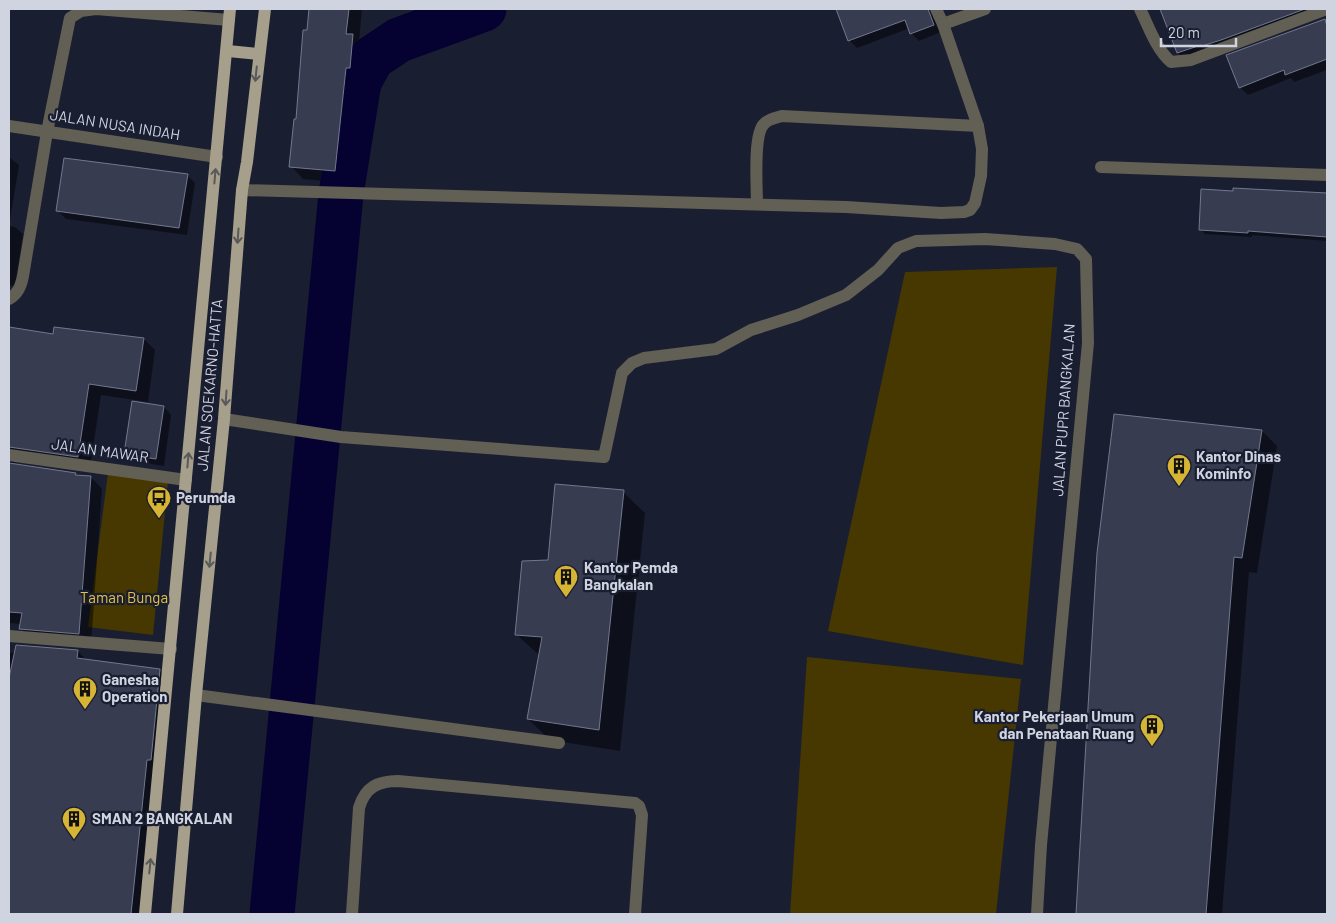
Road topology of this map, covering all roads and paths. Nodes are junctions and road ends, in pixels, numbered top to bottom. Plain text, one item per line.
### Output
1 (265, 9) edge
2 (936, 9) edge
3 (985, 9) edge
4 (1140, 9) edge
5 (1327, 10) edge
6 (230, 15) edge
7 (943, 24) junction
8 (228, 51) junction
9 (259, 54) junction
10 (9, 126) edge
11 (978, 126) junction
12 (47, 132) junction
13 (217, 157) junction
14 (1101, 167) dead end
15 (1327, 175) edge
16 (242, 190) junction
17 (756, 204) junction
18 (9, 299) edge
19 (224, 419) junction
20 (9, 455) edge
21 (186, 480) junction
22 (9, 636) edge
23 (171, 649) junction
24 (196, 694) junction
25 (560, 743) dead end
26 (145, 914) edge
27 (178, 914) edge
28 (352, 914) edge
29 (635, 914) edge
30 (1037, 914) edge

1 - 9 main road, JALAN SOEKARNO-HATTA
2 - 7 street
3 - 7 street
4 - 5 street
6 - 8 main road, JALAN SOEKARNO-HATTA
6 - 12 street
7 - 11 street
8 - 9 main road
8 - 13 main road, JALAN SOEKARNO-HATTA
9 -> 16 main road, JALAN SOEKARNO-HATTA
10 - 12 street, JALAN NUSA INDAH
11 - 17 street
11 - 17 street
12 - 13 street, JALAN NUSA INDAH
12 - 18 street
21 -> 13 main road, JALAN SOEKARNO-HATTA
14 - 15 street
16 - 17 street
16 -> 19 main road, JALAN SOEKARNO-HATTA
19 -> 24 main road, JALAN SOEKARNO-HATTA
19 - 30 street, JALAN PUPR BANGKALAN
20 - 21 street, JALAN MAWAR
21 - 23 main road, JALAN SOEKARNO-HATTA
22 - 23 street
26 -> 23 main road, JALAN SOEKARNO-HATTA
24 - 25 street
24 - 27 main road, JALAN SOEKARNO-HATTA
28 - 29 street

